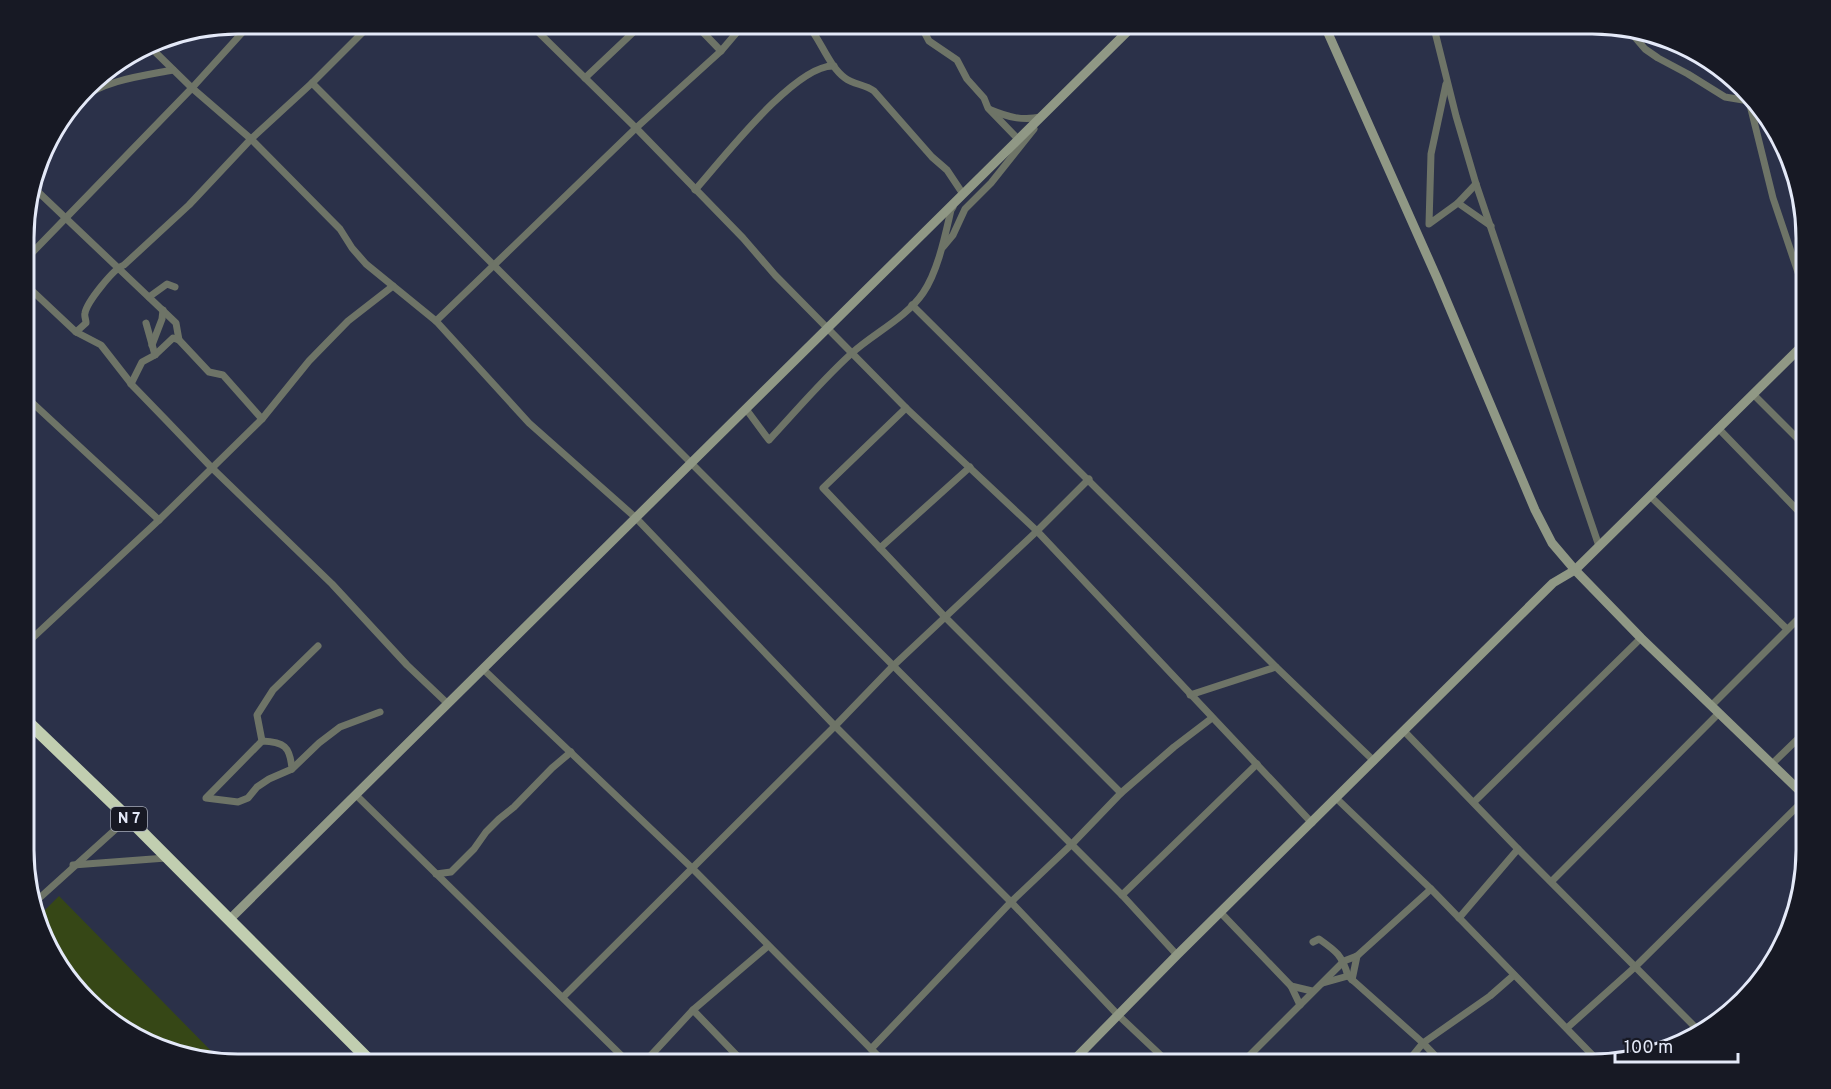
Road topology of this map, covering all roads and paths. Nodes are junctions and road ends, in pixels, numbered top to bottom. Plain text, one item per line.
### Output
1 (926, 34) edge
2 (1125, 34) edge
3 (1328, 34) edge
4 (1435, 34) edge
5 (235, 35) edge
6 (360, 35) edge
7 (541, 35) edge
8 (631, 35) edge
9 (705, 35) edge
10 (735, 35) edge
11 (815, 35) edge
12 (1637, 39) edge
13 (721, 51) junction
14 (155, 52) edge
15 (834, 66) junction
16 (173, 70) junction
17 (585, 78) junction
18 (1447, 81) junction
19 (312, 83) junction
20 (192, 88) junction
21 (100, 89) edge
22 (1741, 99) edge
23 (988, 108) junction
24 (1048, 110) junction
25 (1752, 111) edge
26 (1041, 117) junction
27 (636, 128) junction
28 (250, 139) junction
29 (1018, 139) junction
30 (1476, 184) junction
31 (695, 190) junction
32 (39, 193) edge
33 (963, 194) junction
34 (1458, 203) junction
35 (65, 219) junction
36 (1429, 224) junction
37 (1491, 226) junction
38 (1418, 237) junction
39 (34, 251) edge
40 (940, 252) junction
41 (493, 265) junction
42 (118, 267) junction
43 (1796, 268) edge
44 (393, 286) junction
45 (175, 287) dead end
46 (34, 293) edge
47 (149, 297) junction
48 (912, 305) junction
49 (163, 310) junction
50 (436, 321) junction
51 (146, 323) dead end
52 (828, 328) junction
53 (76, 332) junction
54 (180, 339) junction
55 (152, 345) junction
56 (1796, 351) edge
57 (852, 353) junction
58 (155, 355) junction
59 (131, 384) junction
60 (1753, 394) junction
61 (34, 405) edge
62 (906, 408) junction
63 (746, 409) junction
64 (262, 419) junction
65 (1718, 428) junction
66 (1796, 437) edge
67 (691, 463) junction
68 (970, 467) junction
69 (212, 468) junction
70 (1089, 479) junction
71 (1650, 496) junction
72 (1796, 509) edge
73 (636, 518) junction
74 (159, 520) junction
75 (1037, 531) junction
76 (1599, 546) junction
77 (880, 548) junction
78 (1575, 570) junction
79 (945, 616) junction
80 (1796, 620) edge
81 (1787, 629) junction
82 (34, 637) edge
83 (1641, 638) junction
84 (318, 646) dead end
85 (893, 666) junction
86 (1276, 667) junction
87 (483, 669) junction
88 (1190, 695) junction
89 (448, 704) junction
90 (1716, 709) junction
91 (380, 712) dead end
92 (1212, 718) junction
93 (835, 726) junction
94 (34, 728) edge
95 (1404, 731) junction
96 (262, 741) junction
97 (1796, 741) edge
98 (571, 752) junction
99 (1374, 761) junction
100 (1257, 764) junction
101 (1772, 764) junction
102 (292, 769) junction
103 (1796, 788) edge
104 (1121, 793) junction
105 (356, 795) junction
106 (1336, 798) junction
107 (1474, 802) junction
108 (1796, 808) edge
109 (128, 818) junction
110 (1312, 823) junction
111 (1071, 845) junction
112 (1518, 849) junction
113 (167, 858) junction
114 (73, 866) junction
115 (692, 868) junction
116 (436, 874) junction
117 (1552, 882) junction
118 (1431, 889) junction
119 (1122, 896) junction
120 (40, 897) edge
121 (1011, 903) junction
122 (1221, 913) junction
123 (1459, 918) junction
124 (229, 920) junction
125 (1313, 942) dead end
126 (768, 946) junction
127 (1177, 955) junction
128 (1357, 956) junction
129 (1344, 960) junction
130 (1635, 967) junction
131 (1514, 975) junction
132 (1350, 978) junction
133 (1320, 983) junction
134 (1291, 986) junction
135 (1312, 991) junction
136 (563, 997) junction
137 (1300, 1005) junction
138 (693, 1010) junction
139 (1118, 1015) junction
140 (1695, 1027) edge
141 (1567, 1028) junction
142 (1424, 1043) junction
143 (871, 1049) junction
144 (362, 1054) edge
145 (620, 1054) edge
146 (652, 1054) edge
147 (735, 1054) edge
148 (876, 1054) edge
149 (1080, 1054) edge
150 (1159, 1054) edge
151 (1251, 1054) edge
152 (1414, 1054) edge
153 (1434, 1054) edge
154 (1592, 1054) edge

1 - 23 street
2 - 24 street
3 - 38 street
4 - 18 street
5 - 20 street
6 - 19 street
7 - 17 street
8 - 17 street
9 - 13 street
10 - 13 street
11 - 15 street
12 - 22 street
13 - 27 street
14 - 16 street
15 - 31 street
15 - 33 street
16 - 20 street
16 - 21 street
17 - 27 street
18 - 30 street
18 - 36 street
19 - 28 street
19 - 41 street
20 - 28 street
20 - 35 street
23 - 26 street
23 - 29 street
24 - 26 street
24 - 40 street
25 - 43 street
26 - 29 street
27 - 31 street
27 - 41 street
28 - 42 street
28 - 44 street
29 - 33 street
30 - 34 street
30 - 37 street
31 - 52 street
32 - 35 street
33 - 40 street
33 - 52 street
34 - 36 street
34 - 37 street
35 - 39 street
35 - 42 street
36 - 38 street
37 - 76 street
38 - 78 street
40 - 48 street
41 - 50 street
41 - 67 street
42 - 47 street
42 - 53 street
44 - 50 street
44 - 64 street
45 - 47 street
46 - 53 street
47 - 49 street
48 - 57 street
48 - 70 street
49 - 54 street
49 - 55 street
50 - 73 street
51 - 55 street
52 - 57 street
52 - 63 street
53 - 59 street
54 - 58 street
54 - 64 street
55 - 58 street
56 - 60 street
57 - 62 street
57 - 63 street
58 - 59 street
59 - 69 street
60 - 65 street
60 - 66 street
61 - 74 street
62 - 68 street
62 - 77 street
63 - 67 street
64 - 69 street
65 - 71 street
65 - 72 street
67 - 73 street
67 - 85 street
68 - 75 street
68 - 77 street
69 - 74 street
69 - 89 street
70 - 75 street
70 - 86 street
71 - 76 street
71 - 81 street
73 - 87 street
73 - 93 street
74 - 82 street
75 - 79 street
75 - 88 street
76 - 78 street
77 - 79 street
78 - 83 street
78 - 95 street
79 - 85 street
79 - 104 street
80 - 81 street
81 - 90 street
83 - 90 street
83 - 107 street
84 - 96 street
85 - 93 street
85 - 111 street
86 - 88 street
86 - 99 street
87 - 89 street
87 - 98 street
88 - 92 street
89 - 105 street
90 - 101 street
90 - 117 street
91 - 102 street
92 - 100 street
92 - 104 street
93 - 115 street
93 - 121 street
94 - 109 highway, N 7
95 - 99 street
95 - 107 street
96 - 102 street
96 - 102 street
97 - 101 street
98 - 115 street
98 - 116 street
99 - 106 street
100 - 110 street
100 - 119 street
101 - 103 street
104 - 111 street
105 - 116 street
105 - 124 street
106 - 110 street
106 - 118 street
107 - 112 street
108 - 130 street
109 - 113 highway, N 7
109 - 114 street
110 - 122 street
111 - 119 street
111 - 121 street
112 - 117 street
112 - 123 street
113 - 114 street
113 - 124 highway, N 7
114 - 120 street
115 - 126 street
115 - 136 street
116 - 136 street
117 - 130 street
118 - 123 street
118 - 128 street
119 - 127 street
121 - 139 street
121 - 143 street
122 - 127 street
122 - 134 street
123 - 131 street
124 - 144 highway, N 7
125 - 129 street
126 - 138 street
126 - 143 street
127 - 139 street
128 - 129 street
128 - 132 street
129 - 132 street
129 - 133 street
130 - 140 street
130 - 141 street
131 - 141 street
131 - 142 street
132 - 133 street
132 - 142 street
133 - 135 street
134 - 135 street
134 - 137 street
135 - 137 street
136 - 145 street
137 - 151 street
138 - 146 street
138 - 147 street
139 - 149 street
139 - 150 street
141 - 154 street
142 - 152 street
142 - 153 street
143 - 148 street

